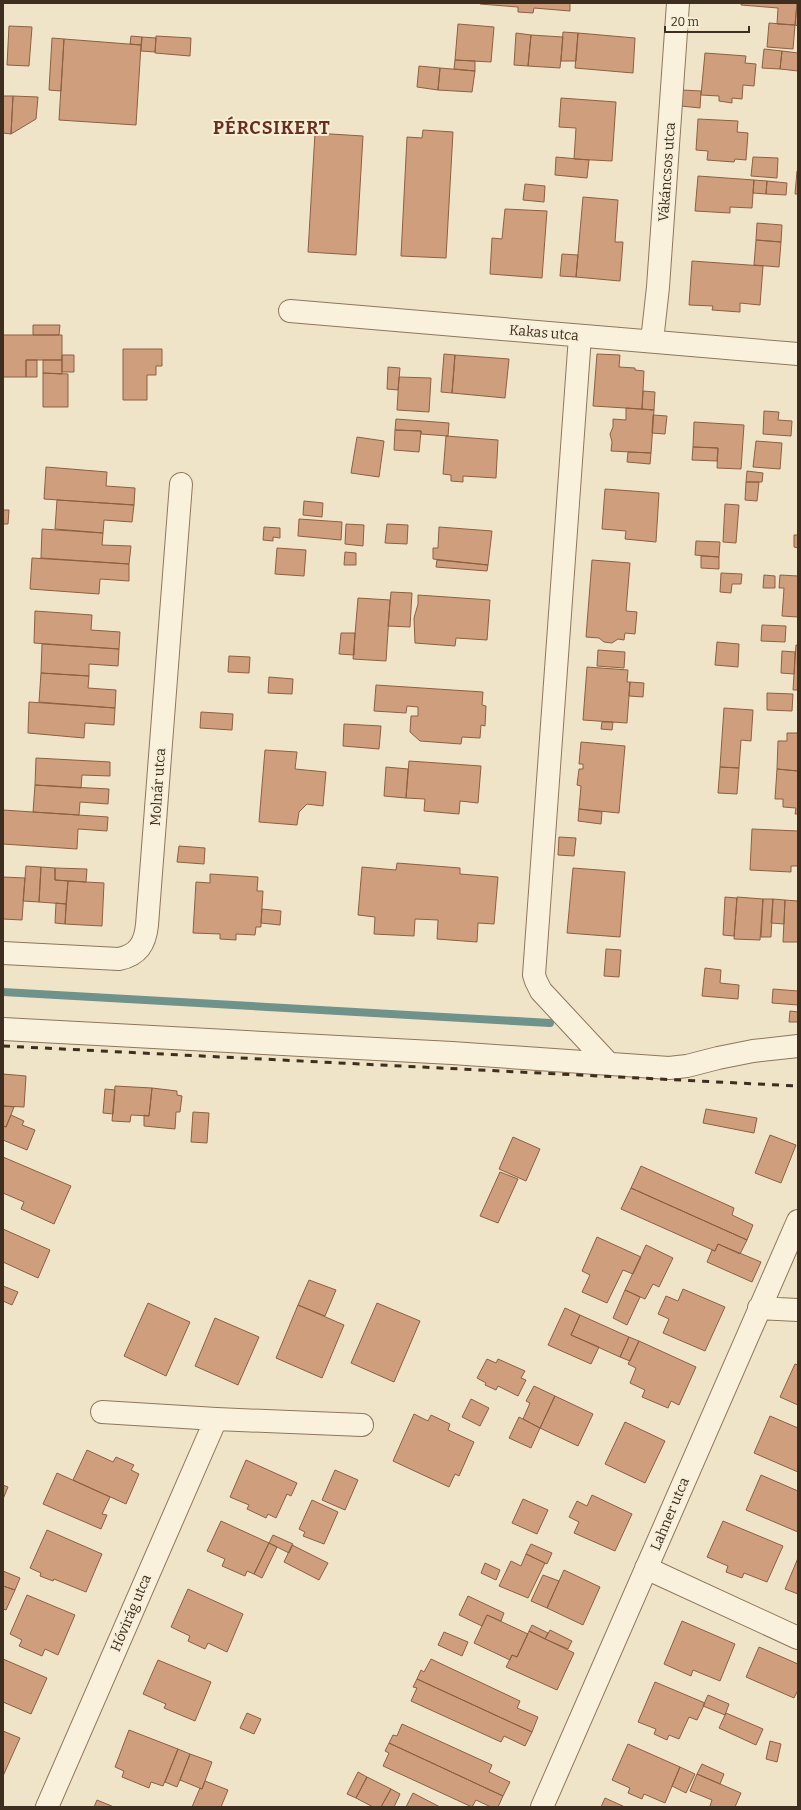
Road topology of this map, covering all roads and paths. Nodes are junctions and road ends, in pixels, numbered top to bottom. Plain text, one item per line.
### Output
1 (678, 3) edge
2 (290, 311) dead end
3 (580, 336) junction
4 (652, 341) junction
5 (798, 354) edge
6 (181, 484) dead end
7 (3, 953) edge
8 (3, 1029) edge
9 (798, 1046) edge
10 (609, 1064) junction
11 (798, 1220) edge
12 (759, 1308) junction
13 (798, 1310) edge
14 (102, 1412) dead end
15 (216, 1419) junction
16 (362, 1425) dead end
17 (646, 1568) junction
18 (798, 1638) edge
19 (47, 1807) edge
20 (542, 1807) edge

1 - 4 street, Vákáncsos utca
2 - 3 street, Kakas utca
3 - 4 street, Kakas utca
3 - 10 street
4 - 5 street, Kakas utca
6 - 7 street, Molnár utca
8 - 10 street
9 - 10 street
11 - 12 street, Lahner utca
12 - 13 street
12 - 17 street, Lahner utca
14 - 15 street
15 - 16 street
15 - 19 street, Hóvirág utca
17 - 18 street
17 - 20 street, Lahner utca

